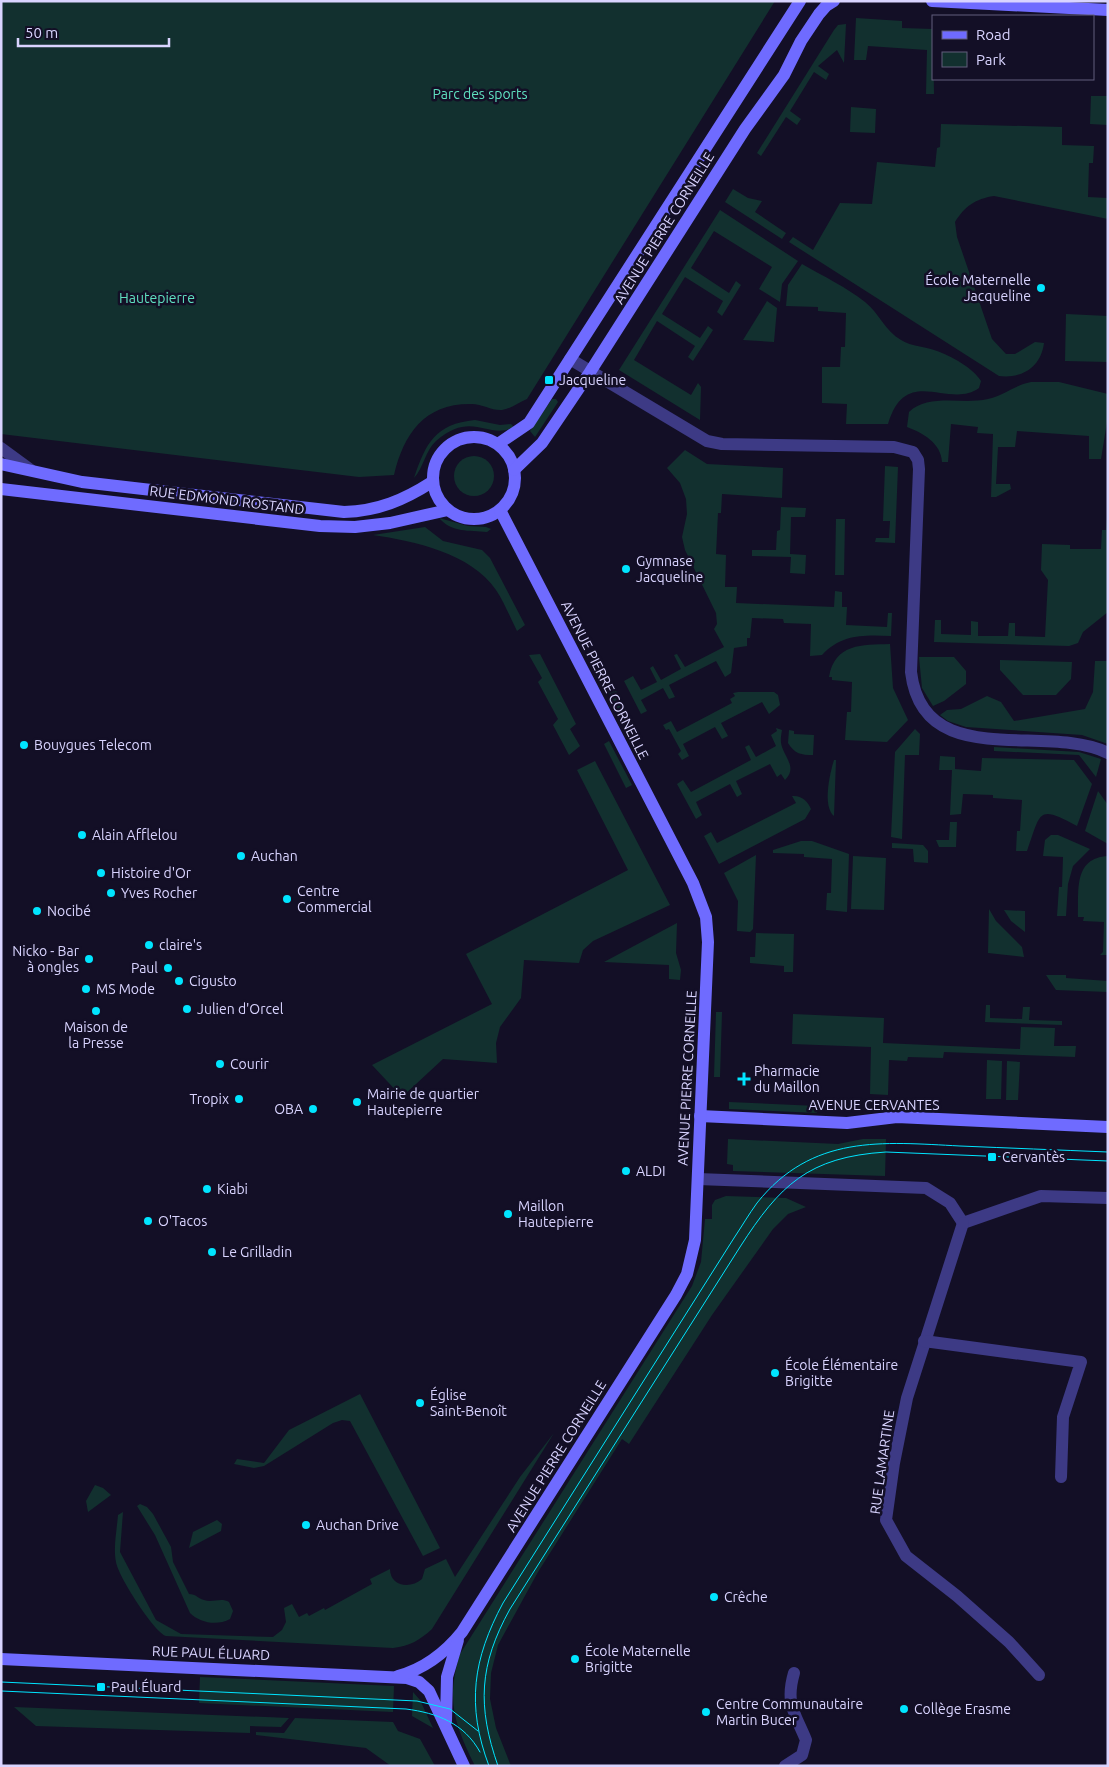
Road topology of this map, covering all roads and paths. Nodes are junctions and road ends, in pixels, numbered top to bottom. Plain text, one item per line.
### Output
1 (800, 1) edge
2 (834, 1) edge
3 (932, 1) edge
4 (1108, 10) edge
5 (570, 359) junction
6 (590, 372) junction
7 (498, 444) junction
8 (1, 448) edge
9 (1, 464) edge
10 (514, 470) junction
11 (33, 471) junction
12 (432, 482) junction
13 (1, 489) edge
14 (448, 510) junction
15 (500, 510) junction
16 (1108, 753) edge
17 (700, 1116) junction
18 (1108, 1127) edge
19 (698, 1179) junction
20 (1108, 1198) edge
21 (963, 1223) junction
22 (924, 1341) junction
23 (1061, 1477) dead end
24 (462, 1632) junction
25 (1, 1659) edge
26 (794, 1673) dead end
27 (1039, 1675) dead end
28 (398, 1676) junction
29 (419, 1682) joint
30 (451, 1740) junction
31 (464, 1766) edge
32 (785, 1766) edge

1 - 5 street, AVENUE PIERRE CORNEILLE
2 - 6 street, AVENUE PIERRE CORNEILLE
3 - 4 street
5 - 6 street
5 - 7 street, AVENUE PIERRE CORNEILLE
6 - 10 street, AVENUE PIERRE CORNEILLE
6 - 16 street
7 - 10 street
7 - 12 street
8 - 11 street
9 - 11 street, RUE EDMOND ROSTAND
10 - 15 street
11 - 12 street, RUE EDMOND ROSTAND
12 - 14 street
13 - 14 street, RUE EDMOND ROSTAND
14 - 15 street
15 - 17 street, AVENUE PIERRE CORNEILLE
17 - 18 street, AVENUE CERVANTES
17 - 19 street, AVENUE PIERRE CORNEILLE
19 - 21 street
19 - 24 street, AVENUE PIERRE CORNEILLE
20 - 21 street
21 - 22 street, RUE LAMARTINE
22 - 23 street
22 - 27 street, RUE LAMARTINE
24 - 28 street, AVENUE PIERRE CORNEILLE
24 - 30 street, AVENUE PIERRE CORNEILLE
25 - 28 street, RUE PAUL ÉLUARD
26 - 32 street
28 - 29 street, RUE PAUL ÉLUARD
29 - 30 street, AVENUE PIERRE CORNEILLE
30 - 31 street, AVENUE PIERRE CORNEILLE

